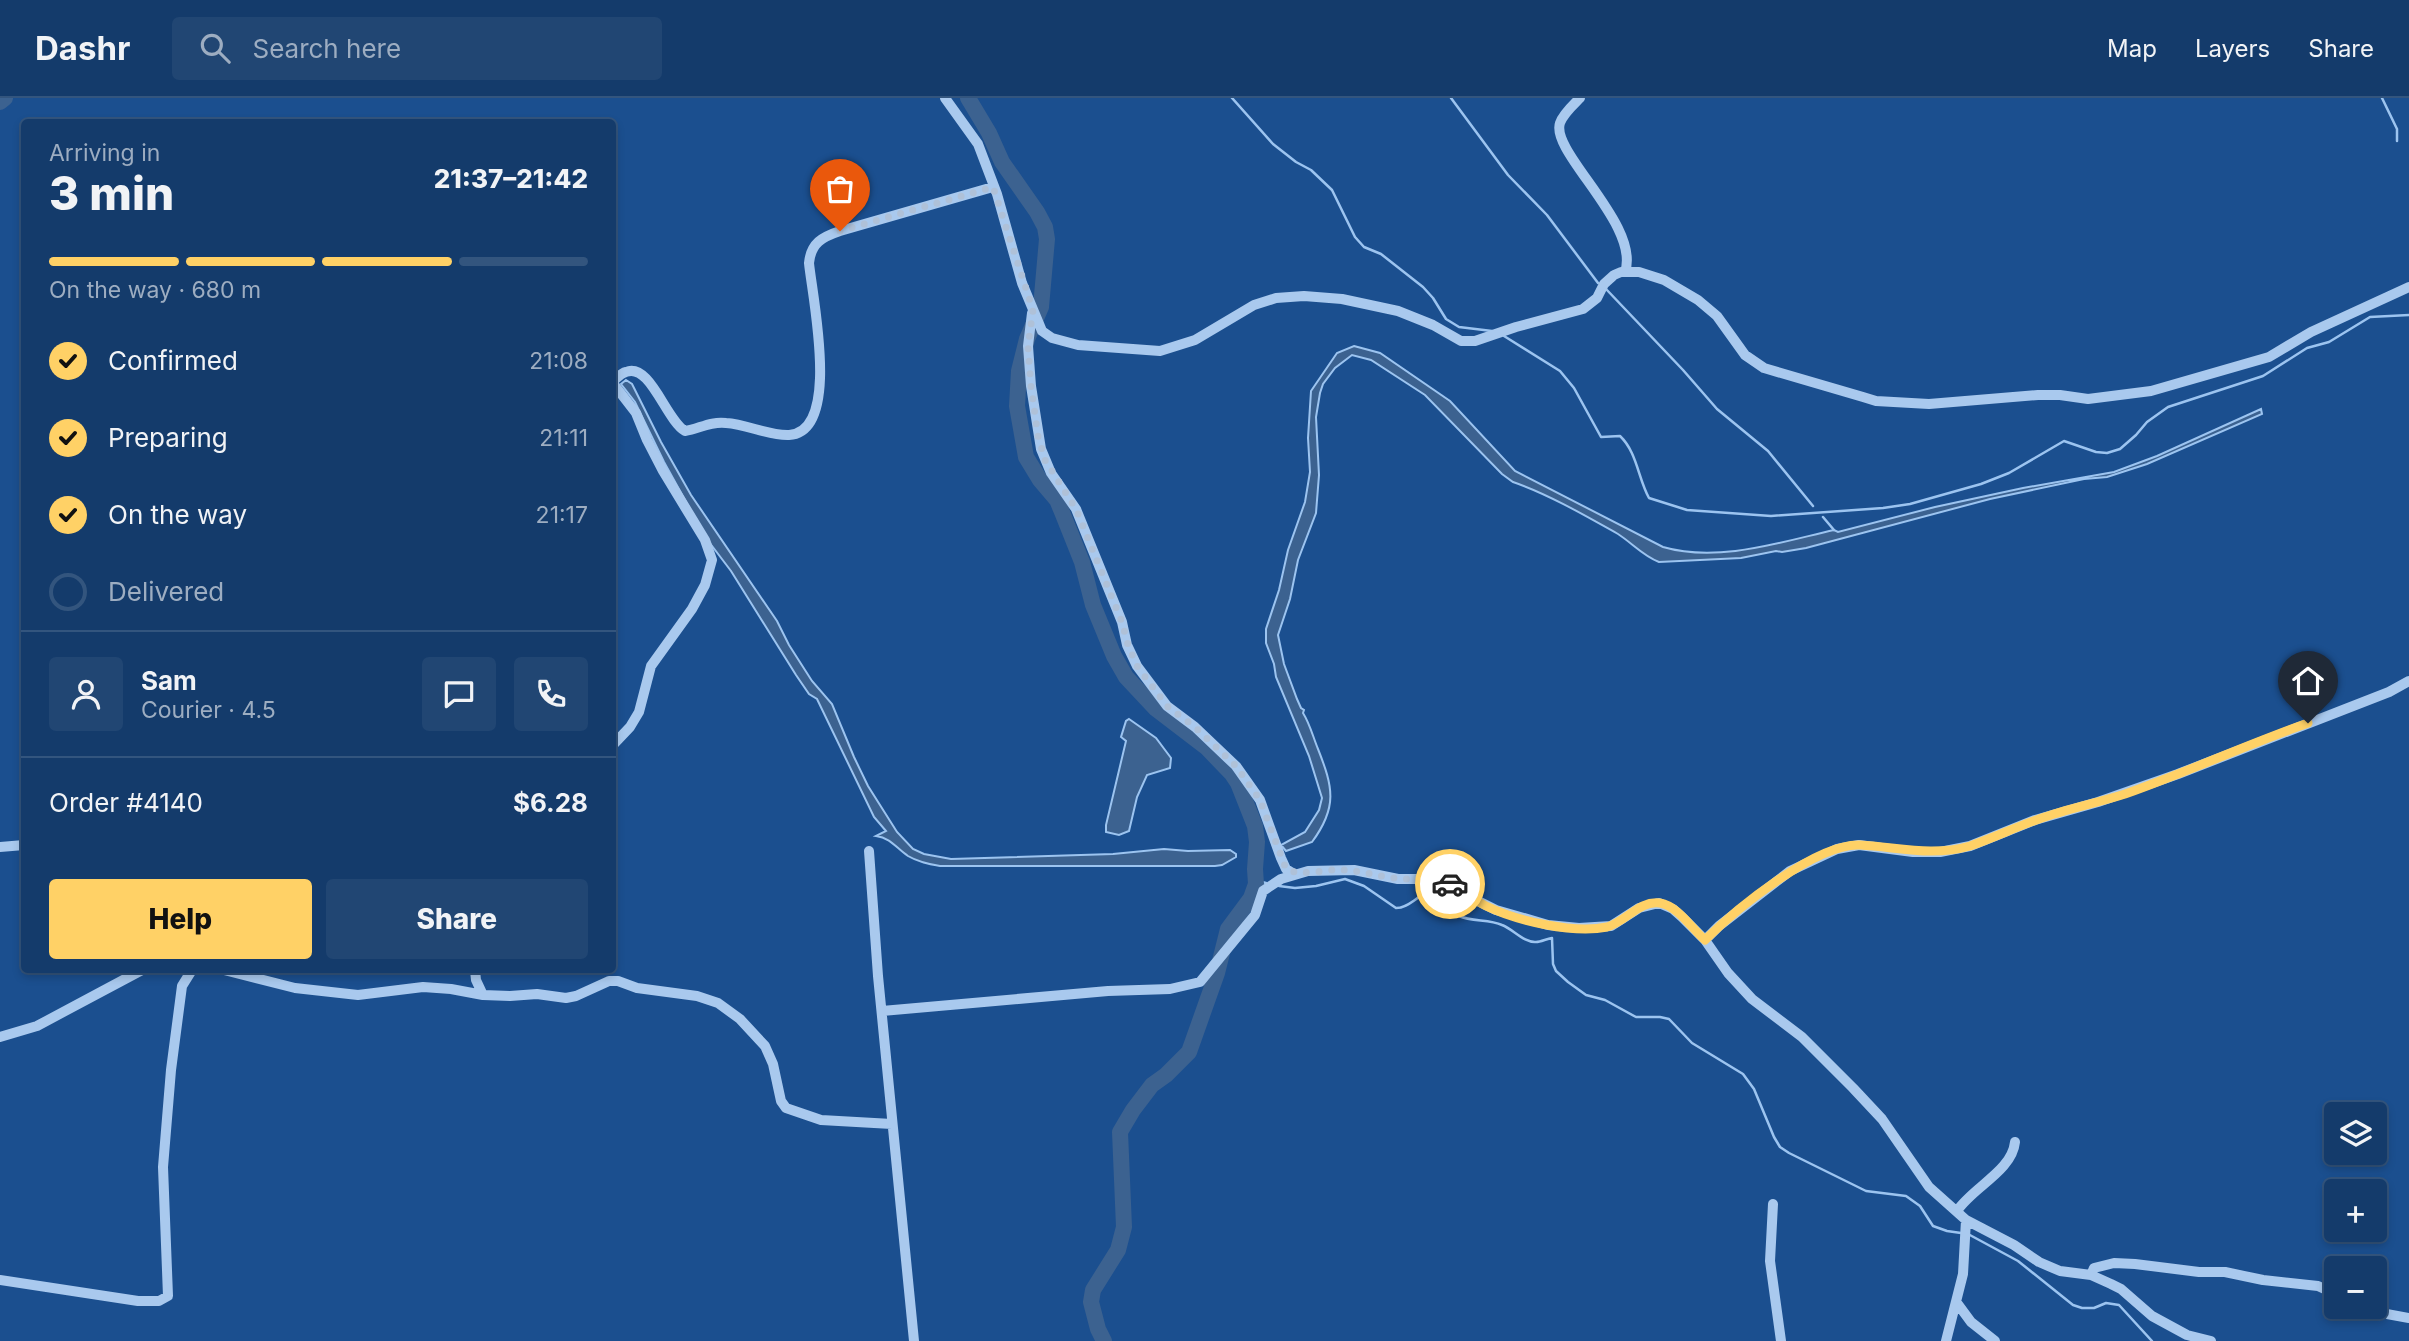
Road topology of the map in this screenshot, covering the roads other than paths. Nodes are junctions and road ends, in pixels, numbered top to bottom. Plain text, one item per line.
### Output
1 (945, 98) edge
2 (1580, 98) edge
3 (993, 187) junction
4 (1625, 272) junction
5 (2409, 287) edge
6 (1033, 310) junction
7 (616, 379) edge
8 (616, 387) edge
9 (2409, 681) edge
10 (616, 742) edge
11 (21, 845) edge
12 (0, 847) edge
13 (869, 851) dead end
14 (1294, 874) junction
15 (1705, 940) junction
16 (136, 973) edge
17 (190, 973) edge
18 (236, 973) edge
19 (475, 973) edge
20 (483, 995) junction
21 (882, 1011) junction
22 (0, 1037) edge
23 (892, 1124) junction
24 (2015, 1142) dead end
25 (1773, 1204) dead end
26 (1957, 1211) junction
27 (1966, 1220) junction
28 (2091, 1275) junction
29 (0, 1280) edge
30 (2324, 1289) edge
31 (1957, 1303) junction
32 (2387, 1314) edge
33 (2409, 1318) edge
34 (914, 1341) edge
35 (1781, 1341) edge
36 (1946, 1341) edge
37 (1995, 1341) edge
38 (2211, 1341) edge

1 - 3 street
2 - 4 street
3 - 6 street
3 - 7 street
4 - 5 street
4 - 6 street
6 - 14 street
8 - 10 street
9 - 15 street
11 - 12 street
13 - 21 street
14 - 15 street
14 - 21 street
15 - 26 street
16 - 22 street
17 - 29 street
18 - 20 street
19 - 20 street
20 - 23 street
21 - 23 street
23 - 34 street
24 - 26 street
25 - 35 street
26 - 27 street
27 - 28 street
27 - 31 street
28 - 30 street
28 - 38 street
31 - 36 street
31 - 37 street
32 - 33 street

